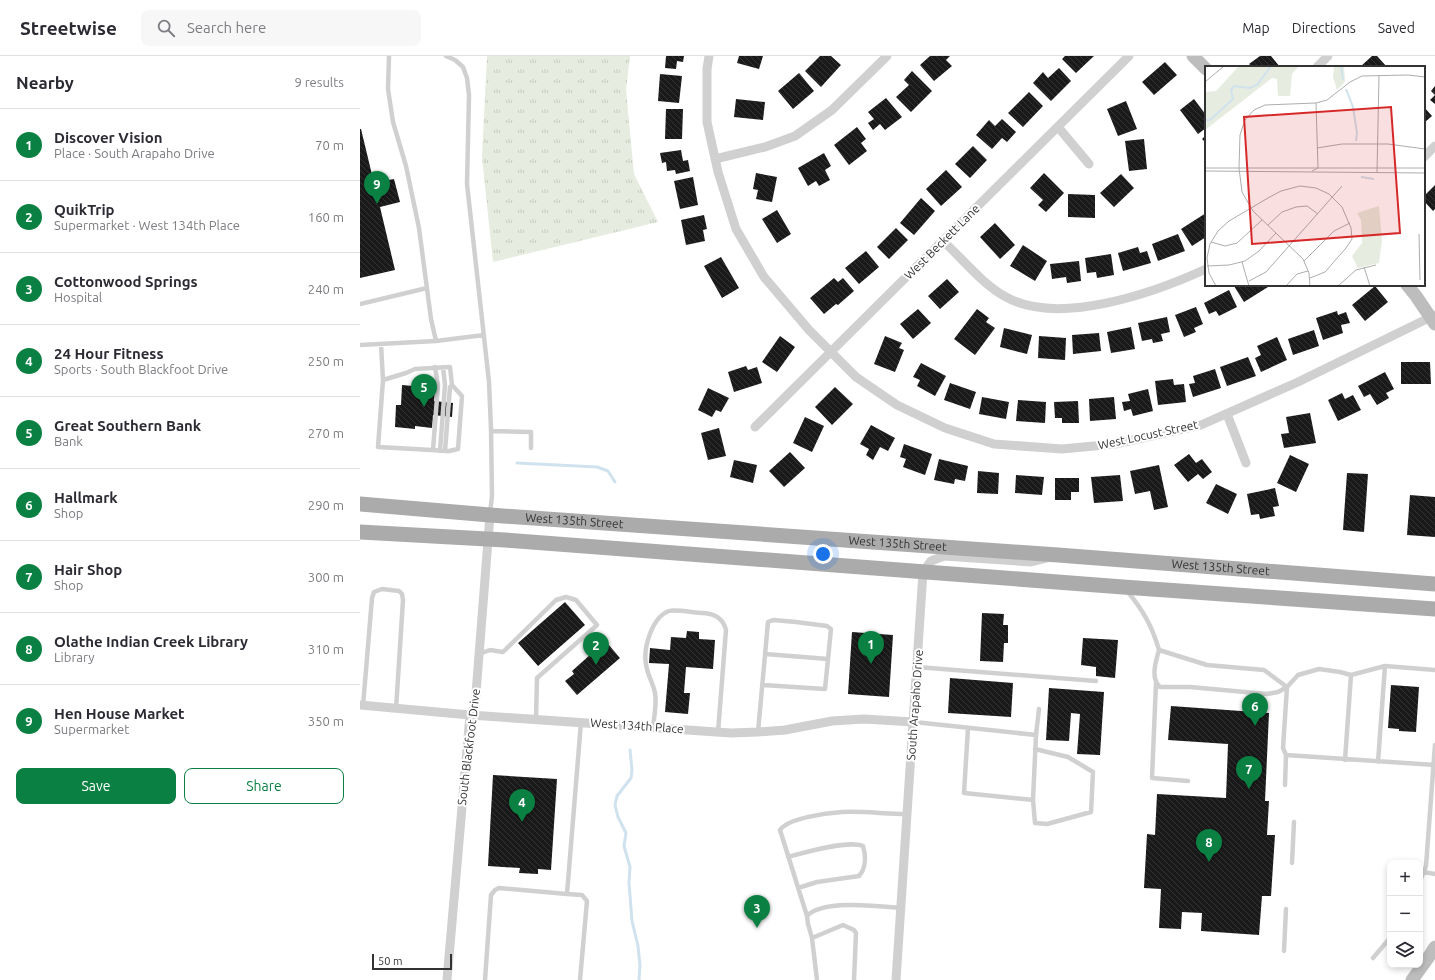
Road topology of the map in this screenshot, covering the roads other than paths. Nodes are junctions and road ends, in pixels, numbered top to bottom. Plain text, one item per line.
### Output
1 (389, 56) edge
2 (446, 56) edge
3 (709, 56) edge
4 (887, 56) edge
5 (1129, 56) edge
6 (1193, 56) edge
7 (1328, 56) edge
8 (1318, 66) edge
9 (1205, 69) edge
10 (1058, 127) junction
11 (1435, 146) edge
12 (1425, 155) edge
13 (715, 159) junction
14 (1090, 164) dead end
15 (943, 241) junction
16 (1205, 269) edge
17 (1407, 286) edge
18 (427, 288) junction
19 (360, 304) edge
20 (1434, 318) edge
21 (484, 335) junction
22 (436, 341) junction
23 (381, 344) junction
24 (360, 345) edge
25 (831, 352) junction
26 (443, 367) junction
27 (436, 368) junction
28 (383, 380) junction
29 (452, 385) junction
30 (1227, 414) junction
31 (755, 427) dead end
32 (491, 432) junction
33 (531, 448) dead end
34 (433, 450) junction
35 (444, 451) junction
36 (1246, 463) dead end
37 (360, 504) edge
38 (490, 515) junction
39 (360, 532) edge
40 (488, 539) junction
41 (1058, 555) junction
42 (923, 572) junction
43 (1435, 584) edge
44 (1123, 587) junction
45 (1435, 609) edge
46 (1159, 650) junction
47 (479, 654) junction
48 (765, 654) junction
49 (828, 659) junction
50 (1385, 666) junction
51 (917, 667) junction
52 (1435, 670) edge
53 (1351, 675) junction
54 (1096, 681) dead end
55 (1156, 683) junction
56 (763, 685) junction
57 (1287, 687) junction
58 (362, 705) edge
59 (396, 709) junction
60 (1038, 709) dead end
61 (470, 715) junction
62 (536, 719) junction
63 (581, 722) junction
64 (914, 722) junction
65 (653, 727) junction
66 (968, 728) junction
67 (718, 732) junction
68 (758, 732) junction
69 (1036, 735) junction
70 (1435, 745) edge
71 (1036, 749) junction
72 (1286, 756) junction
73 (1345, 760) junction
74 (1378, 762) junction
75 (1434, 765) edge
76 (1188, 781) dead end
77 (1284, 785) dead end
78 (1033, 800) junction
79 (908, 814) junction
80 (1294, 822) dead end
81 (788, 857) junction
82 (1292, 863) dead end
83 (1424, 872) joint
84 (1435, 874) edge
85 (798, 888) junction
86 (567, 894) junction
87 (901, 908) junction
88 (1286, 909) dead end
89 (807, 916) junction
90 (812, 938) junction
91 (1387, 942) edge
92 (1435, 947) edge
93 (1284, 951) dead end
94 (1373, 958) dead end
95 (447, 980) edge
96 (485, 980) edge
97 (580, 980) edge
98 (817, 980) edge
99 (854, 980) edge
100 (896, 980) edge
101 (1412, 980) edge

1 - 18 lane
2 - 21 lane
3 - 13 street, West Locust Street
4 - 13 street
5 - 10 street, West Beckett Lane
6 - 9 street
7 - 8 street
10 - 14 street
10 - 15 street, West Beckett Lane
11 - 12 street
13 - 25 street, West Locust Street
15 - 16 street
15 - 25 street, West Beckett Lane
17 - 20 street
18 - 19 lane
18 - 22 lane
20 - 30 street, West Locust Street
21 - 22 lane
21 - 32 lane
22 - 23 lane
23 - 24 lane
23 - 28 lane
25 - 30 street, West Locust Street
25 - 31 street, West Beckett Lane
26 - 27 lane
26 - 29 lane
26 - 35 lane
27 - 28 lane
27 - 34 lane
28 - 34 lane
29 - 35 lane
29 - 35 lane
30 - 36 street
32 - 33 lane
32 - 38 lane
34 - 35 lane
37 - 38 main road, West 135th Street
38 - 40 street, South Blackfoot Drive
38 - 41 main road, West 135th Street
39 - 40 main road, West 135th Street
40 - 42 main road, West 135th Street
40 - 47 street, South Blackfoot Drive
41 - 42 street
41 - 43 main road, West 135th Street
42 - 44 main road, West 135th Street
42 - 51 street, South Arapaho Drive
44 - 45 main road, West 135th Street
44 - 46 lane
46 - 55 lane
46 - 57 lane
47 - 61 street, South Blackfoot Drive
47 - 62 lane
48 - 49 lane
48 - 49 lane
48 - 56 lane
49 - 56 lane
50 - 52 lane
50 - 53 lane
50 - 74 lane
51 - 54 lane
51 - 64 street, South Arapaho Drive
53 - 57 lane
53 - 73 lane
55 - 57 lane
55 - 76 lane
56 - 68 lane
57 - 72 lane
58 - 59 street, West 134th Place
58 - 59 lane
59 - 61 street, West 134th Place
60 - 69 lane
61 - 62 street, West 134th Place
61 - 95 street, South Blackfoot Drive
62 - 63 street, West 134th Place
63 - 65 street, West 134th Place
63 - 86 lane
64 - 66 lane
64 - 68 street, West 134th Place
64 - 79 street, South Arapaho Drive
65 - 67 street, West 134th Place
65 - 67 lane
66 - 69 lane
66 - 78 lane
67 - 68 street, West 134th Place
69 - 71 lane
70 - 75 lane
71 - 78 lane
71 - 78 lane
72 - 73 lane
72 - 77 lane
73 - 74 lane
74 - 75 lane
75 - 83 lane
79 - 81 lane
79 - 87 street, South Arapaho Drive
80 - 82 lane
81 - 85 lane
81 - 85 lane
83 - 84 lane
85 - 89 lane
86 - 96 lane
86 - 97 lane
87 - 89 lane
87 - 100 street, South Arapaho Drive
88 - 93 lane
89 - 90 lane
90 - 98 lane
90 - 99 lane
91 - 94 lane
92 - 101 street

